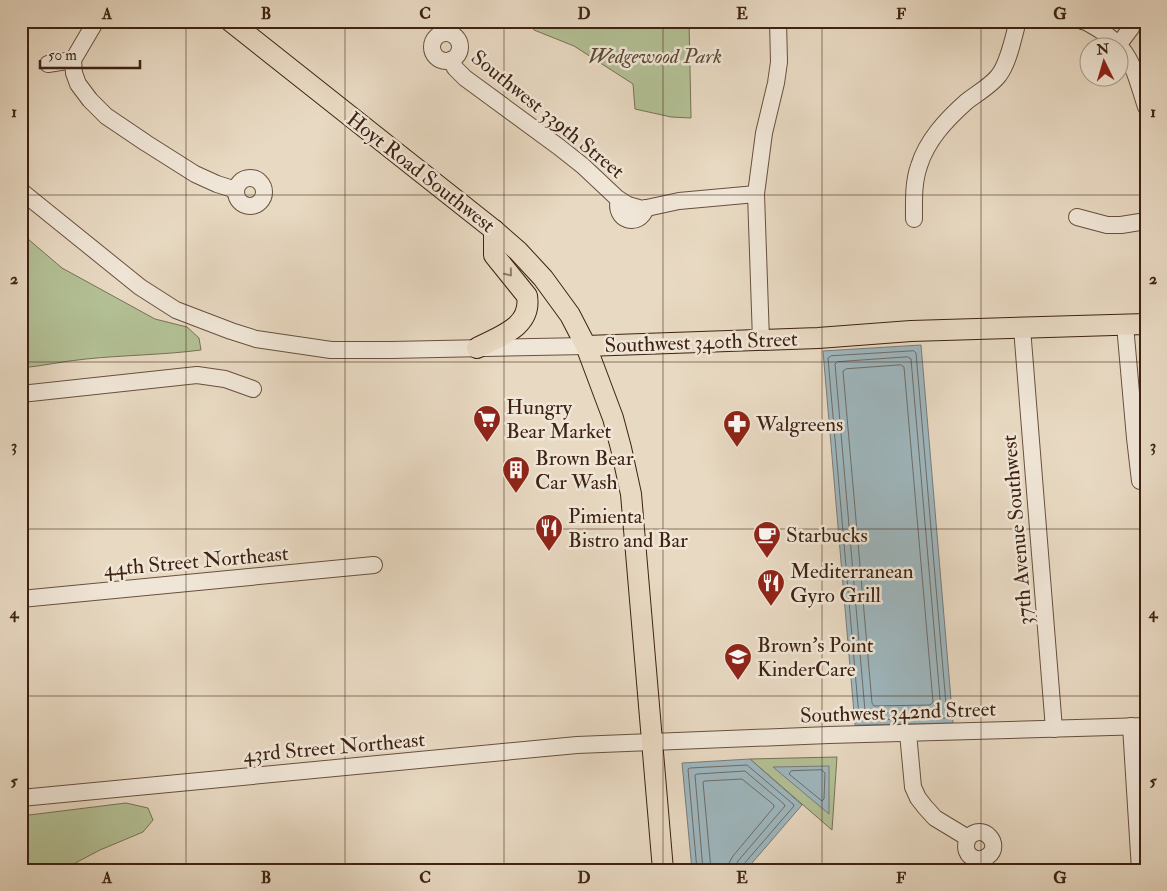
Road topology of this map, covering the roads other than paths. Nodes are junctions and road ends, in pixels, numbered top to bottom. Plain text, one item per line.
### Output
1 (96, 21) edge
2 (230, 21) edge
3 (778, 21) edge
4 (1018, 21) edge
5 (1082, 21) edge
6 (1132, 21) edge
7 (1108, 32) edge
8 (73, 60) junction
9 (451, 60) dead end
10 (48, 64) dead end
11 (1146, 107) edge
12 (236, 190) dead end
13 (21, 191) edge
14 (756, 194) junction
15 (1077, 217) dead end
16 (914, 220) dead end
17 (1146, 221) edge
18 (494, 230) junction
19 (1146, 324) edge
20 (1125, 325) junction
21 (1022, 328) junction
22 (761, 340) junction
23 (586, 346) junction
24 (477, 348) junction
25 (253, 389) dead end
26 (21, 394) edge
27 (1140, 481) dead end
28 (374, 565) dead end
29 (21, 599) edge
30 (1138, 726) edge
31 (1054, 729) junction
32 (908, 732) junction
33 (652, 742) junction
34 (21, 798) edge
35 (1141, 836) edge
36 (968, 838) dead end
37 (663, 870) edge
38 (1140, 870) edge

1 - 8 street
2 - 18 main road, Hoyt Road Southwest
3 - 14 street
4 - 16 street
5 - 7 street
6 - 7 street
7 - 11 street
8 - 10 street
8 - 12 street
9 - 14 street, Southwest 339th Street
13 - 24 street, Southwest 340th Street
14 - 22 street
15 - 17 street
18 - 23 main road, Hoyt Road Southwest
18 -> 24 main road
19 - 20 main road, Southwest 340th Street
20 - 21 main road, Southwest 340th Street
20 - 27 street
21 - 22 main road, Southwest 340th Street
21 - 31 street, 37th Avenue Southwest
22 - 23 main road, Southwest 340th Street
23 - 24 street, Southwest 340th Street
23 - 33 main road, Hoyt Road Southwest
25 - 26 street
28 - 29 street, 44th Street Northeast
30 - 31 street, Southwest 342nd Street
30 - 35 street
31 - 32 street, Southwest 342nd Street
32 - 33 street, Southwest 342nd Street
32 - 36 street
33 - 34 street, 43rd Street Northeast
33 - 37 main road, Hoyt Road Southwest
35 - 38 street

